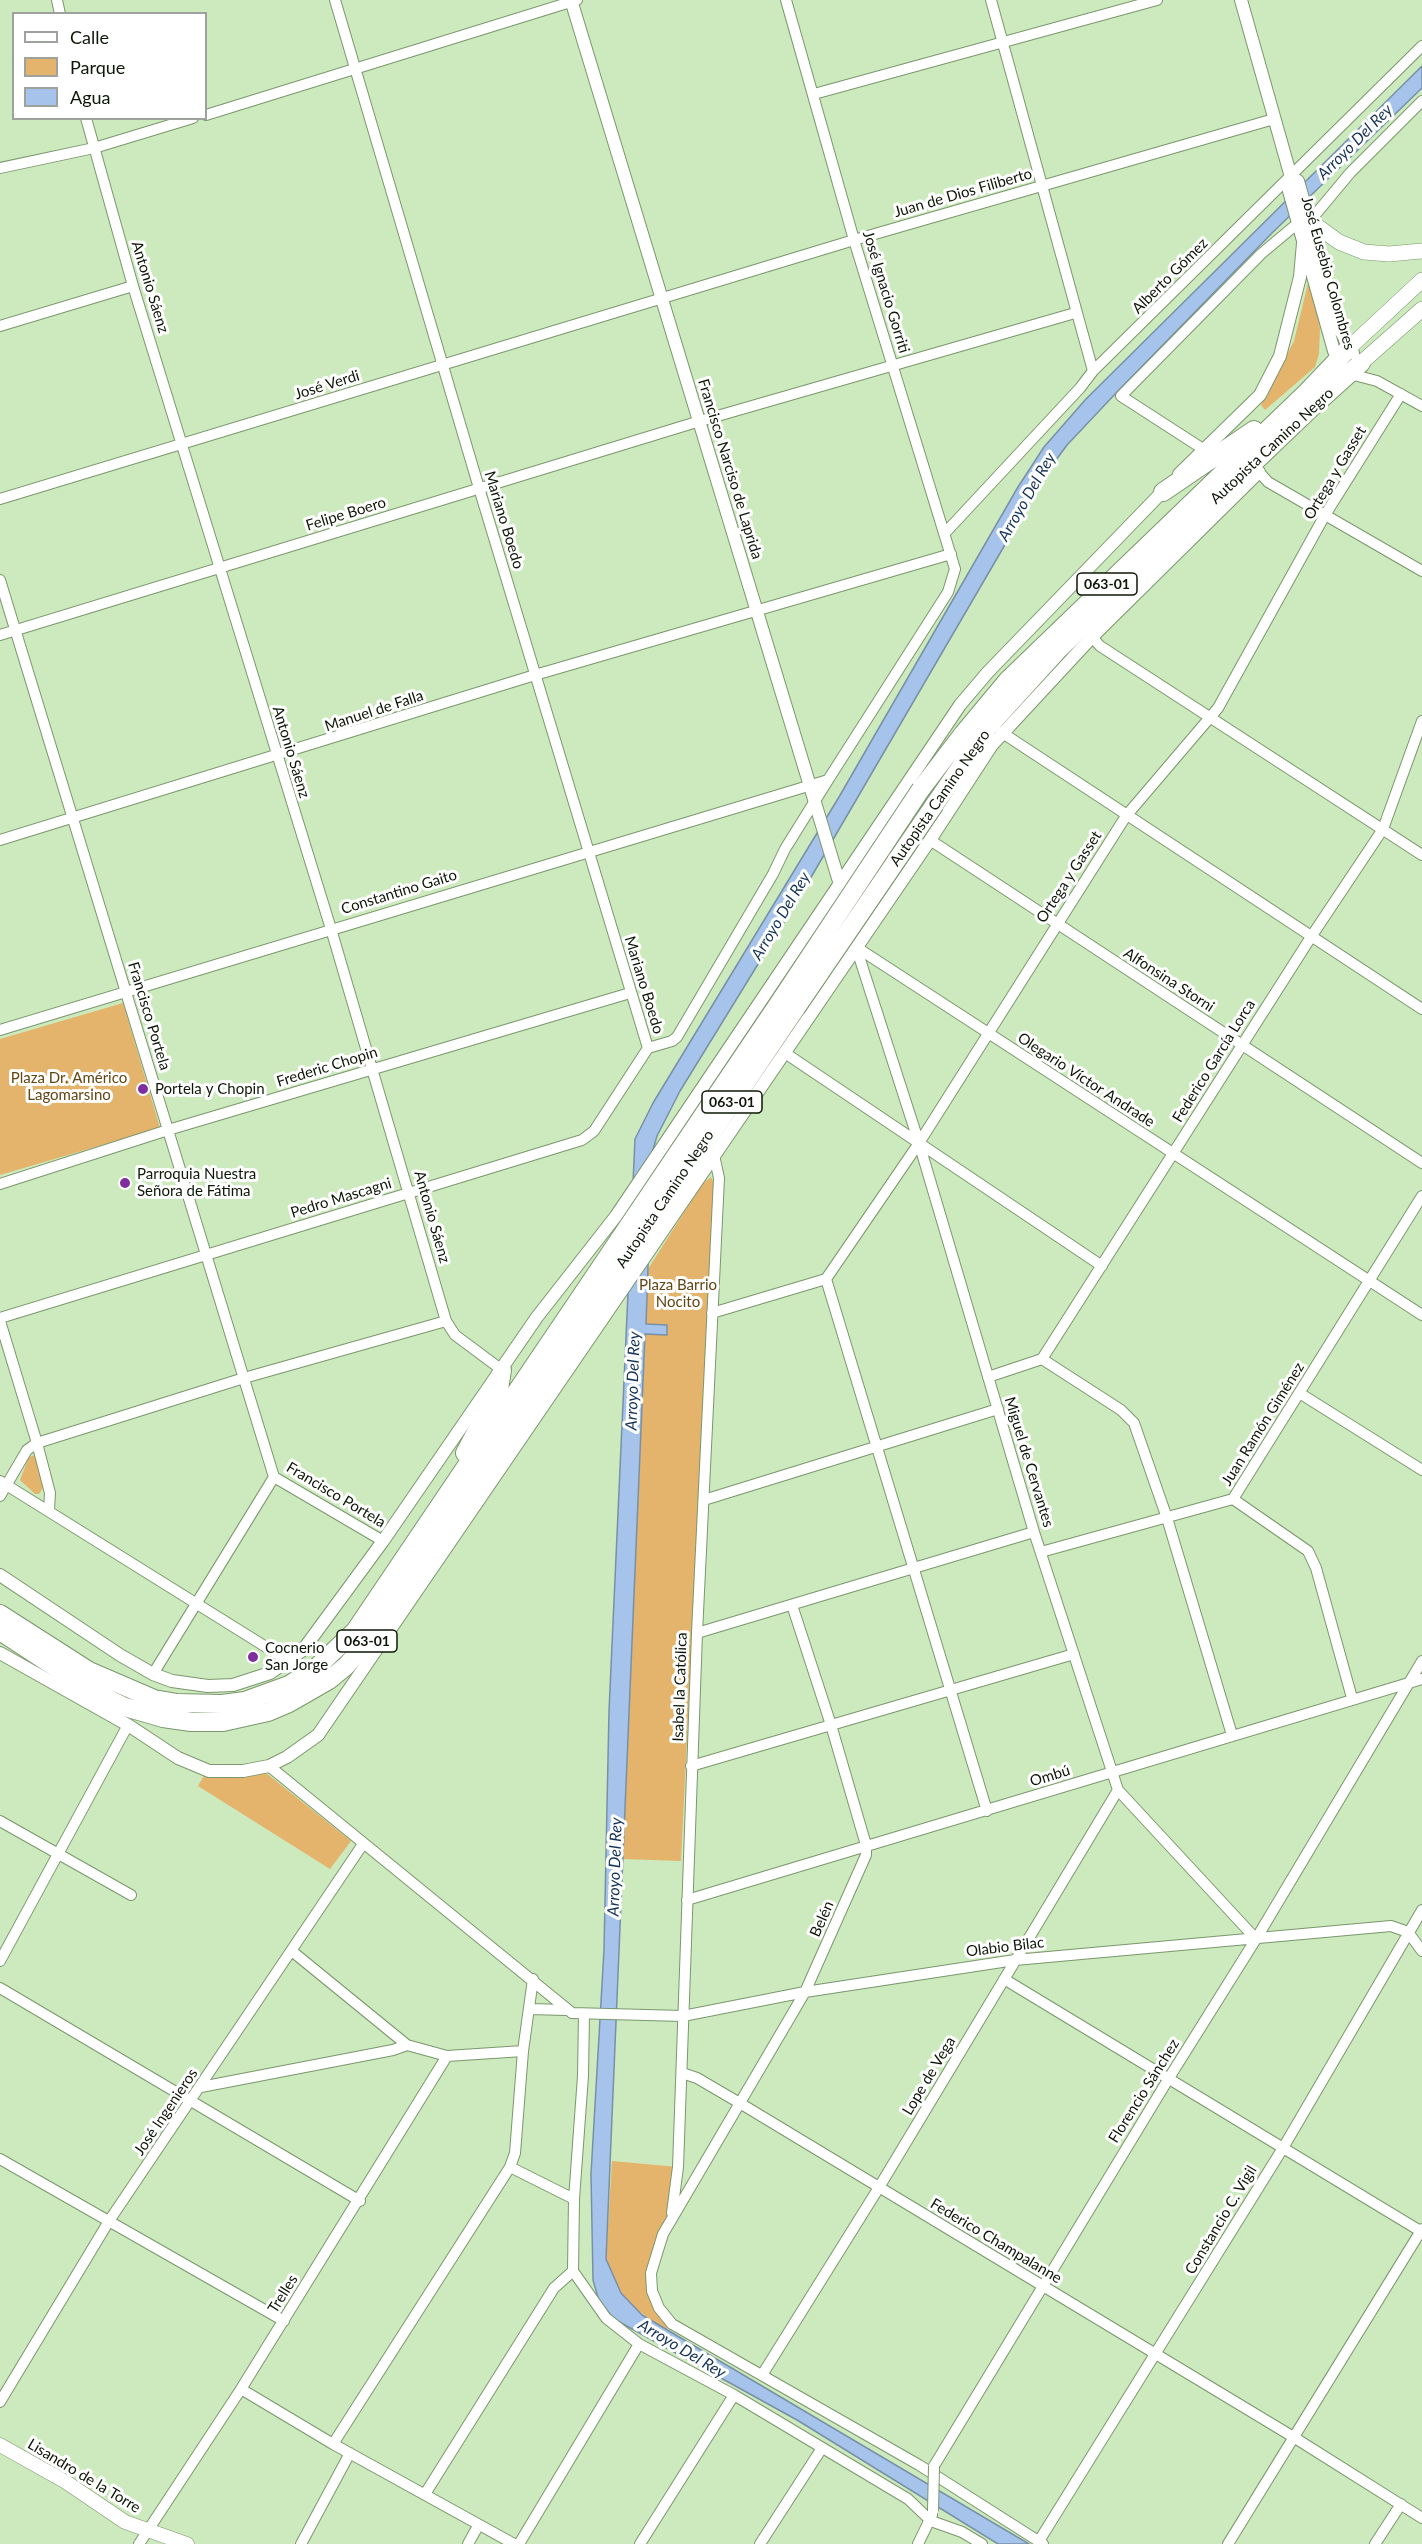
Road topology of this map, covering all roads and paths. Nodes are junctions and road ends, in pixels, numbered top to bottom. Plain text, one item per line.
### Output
1 (335, 0) edge
2 (573, 0) edge
3 (786, 0) edge
4 (991, 0) edge
5 (1157, 0) edge
6 (1242, 0) edge
7 (1004, 44) junction
8 (1422, 46) edge
9 (356, 70) junction
10 (814, 94) junction
11 (1422, 101) edge
12 (207, 115) edge
13 (1274, 119) junction
14 (87, 120) edge
15 (186, 120) edge
16 (94, 148) junction
17 (0, 168) edge
18 (1295, 179) junction
19 (1040, 186) junction
20 (1303, 217) junction
21 (854, 240) junction
22 (1303, 243) junction
23 (1422, 251) edge
24 (1422, 280) edge
25 (133, 286) junction
26 (662, 299) junction
27 (1422, 309) edge
28 (1075, 313) junction
29 (0, 326) edge
30 (1349, 362) junction
31 (893, 364) junction
32 (443, 365) junction
33 (1093, 371) junction
34 (1377, 381) junction
35 (1401, 394) junction
36 (1309, 400) junction
37 (1422, 406) edge
38 (700, 421) junction
39 (182, 446) junction
40 (1203, 449) junction
41 (1259, 472) junction
42 (478, 488) junction
43 (1163, 492) junction
44 (0, 499) edge
45 (1325, 516) junction
46 (945, 533) junction
47 (951, 554) junction
48 (221, 569) junction
49 (1422, 570) edge
50 (0, 579) edge
51 (756, 611) junction
52 (15, 631) junction
53 (0, 636) edge
54 (1092, 637) junction
55 (535, 675) junction
56 (1212, 716) junction
57 (1422, 720) edge
58 (1001, 732) junction
59 (276, 757) junction
60 (828, 780) junction
61 (808, 785) junction
62 (814, 802) junction
63 (1126, 816) junction
64 (71, 819) junction
65 (1383, 829) junction
66 (0, 840) edge
67 (930, 840) junction
68 (588, 851) junction
69 (1422, 855) edge
70 (840, 884) junction
71 (1056, 925) junction
72 (331, 929) junction
73 (1311, 938) junction
74 (856, 947) junction
75 (125, 991) junction
76 (630, 993) junction
77 (789, 1002) junction
78 (1422, 1009) edge
79 (0, 1030) edge
80 (987, 1032) junction
81 (1242, 1045) junction
82 (648, 1048) junction
83 (785, 1053) junction
84 (373, 1069) junction
85 (168, 1130) junction
86 (919, 1143) junction
87 (1173, 1154) junction
88 (714, 1155) junction
89 (1422, 1163) edge
90 (0, 1184) edge
91 (409, 1193) junction
92 (1422, 1196) edge
93 (205, 1254) junction
94 (1102, 1266) junction
95 (826, 1279) junction
96 (1370, 1280) junction
97 (602, 1294) junction
98 (712, 1313) junction
99 (1422, 1315) edge
100 (0, 1320) edge
101 (446, 1321) junction
102 (1042, 1359) junction
103 (502, 1371) junction
104 (988, 1377) junction
105 (244, 1378) junction
106 (1301, 1394) junction
107 (998, 1409) junction
108 (37, 1443) junction
109 (877, 1447) junction
110 (1422, 1470) edge
111 (274, 1477) junction
112 (4, 1483) edge
113 (0, 1496) edge
114 (1233, 1499) junction
115 (704, 1500) junction
116 (49, 1510) junction
117 (1167, 1518) junction
118 (1034, 1532) junction
119 (423, 1533) junction
120 (383, 1541) junction
121 (1041, 1552) junction
122 (914, 1566) junction
123 (0, 1575) edge
124 (199, 1603) junction
125 (0, 1605) edge
126 (792, 1605) junction
127 (0, 1614) edge
128 (0, 1631) edge
129 (697, 1633) junction
130 (45, 1643) junction
131 (0, 1653) edge
132 (1074, 1654) junction
133 (1422, 1661) edge
134 (290, 1662) junction
135 (153, 1674) junction
136 (1422, 1679) edge
137 (1408, 1683) junction
138 (950, 1690) junction
139 (1352, 1698) junction
140 (128, 1725) junction
141 (831, 1725) junction
142 (1232, 1735) junction
143 (269, 1766) junction
144 (691, 1766) junction
145 (1113, 1772) junction
146 (1118, 1790) junction
147 (987, 1811) junction
148 (0, 1821) edge
149 (363, 1844) junction
150 (866, 1845) junction
151 (57, 1853) junction
152 (131, 1895) dead end
153 (687, 1900) junction
154 (1422, 1910) edge
155 (1408, 1932) junction
156 (1256, 1940) junction
157 (1422, 1951) edge
158 (293, 1952) junction
159 (1015, 1960) junction
160 (0, 1961) edge
161 (533, 1979) junction
162 (1004, 1979) junction
163 (0, 1988) edge
164 (805, 1992) junction
165 (530, 2009) junction
166 (566, 2010) junction
167 (584, 2014) junction
168 (683, 2016) junction
169 (407, 2045) junction
170 (524, 2051) junction
171 (447, 2056) junction
172 (682, 2073) junction
173 (1169, 2078) junction
174 (201, 2087) junction
175 (191, 2101) junction
176 (738, 2102) junction
177 (1283, 2148) junction
178 (0, 2159) edge
179 (510, 2167) junction
180 (878, 2189) junction
181 (574, 2199) junction
182 (360, 2200) junction
183 (671, 2220) junction
184 (109, 2221) junction
185 (1422, 2231) edge
186 (573, 2271) junction
187 (1042, 2286) junction
188 (284, 2321) junction
189 (639, 2344) junction
190 (1157, 2354) junction
191 (762, 2375) junction
192 (241, 2389) junction
193 (734, 2395) junction
194 (0, 2402) edge
195 (1295, 2438) junction
196 (333, 2444) junction
197 (0, 2445) edge
198 (822, 2448) junction
199 (350, 2453) junction
200 (425, 2494) junction
201 (1401, 2505) junction
202 (932, 2516) junction
203 (1422, 2518) edge
204 (478, 2526) junction
205 (148, 2530) junction
206 (1041, 2542) edge
207 (138, 2544) edge
208 (187, 2544) edge
209 (301, 2544) edge
210 (468, 2544) edge
211 (516, 2544) edge
212 (640, 2544) edge
213 (760, 2544) edge
214 (918, 2544) edge
215 (982, 2544) edge
216 (1228, 2544) edge
217 (1375, 2544) edge

1 - 9 street, Mariano Boedo
2 - 9 street
2 - 26 street, Francisco Narciso de Laprida
3 - 10 street, José Ignacio Gorriti
4 - 7 street
5 - 7 street
6 - 13 street, José Eusebio Colombres
7 - 10 street
7 - 19 street
8 - 18 street, Alberto Gómez
9 - 12 street
9 - 32 street, Mariano Boedo
10 - 21 street, José Ignacio Gorriti
11 - 20 street
13 - 18 street, José Eusebio Colombres
13 - 19 street, Juan de Dios Filiberto
14 - 16 street, Antonio Sáenz
15 - 16 street
16 - 17 street
16 - 25 street, Antonio Sáenz
18 - 20 street, José Eusebio Colombres
18 - 20 street, José Eusebio Colombres
18 - 33 street, Alberto Gómez
19 - 21 street, Juan de Dios Filiberto
19 - 28 street
20 - 22 street, José Eusebio Colombres
20 - 23 main road
20 - 30 street, José Eusebio Colombres
20 - 40 street
21 - 26 street, Juan de Dios Filiberto
21 - 31 street, José Ignacio Gorriti
22 - 30 street, José Eusebio Colombres
22 - 40 street
24 - 30 main road, 063-01
25 - 29 street
25 - 39 street, Antonio Sáenz
26 - 32 street, José Verdi
26 - 38 street, Francisco Narciso de Laprida
27 - 30 main road, 063-01
28 - 31 street, Felipe Boero
28 - 33 street
30 - 34 street
30 - 34 street
30 - 36 highway, Autopista Camino Negro / 063-01
31 - 38 street, Felipe Boero
31 - 46 street, José Ignacio Gorriti
32 - 39 street, José Verdi
32 - 42 street, Mariano Boedo
33 - 46 street, Alberto Gómez
34 - 35 street
35 - 37 street
35 - 45 street, Ortega y Gasset
36 - 41 highway
36 - 43 highway
36 - 77 highway, Autopista Camino Negro / 063-01, bridge
36 - 77 highway, Autopista Camino Negro / 063-01, bridge
38 - 42 street, Felipe Boero
38 - 51 street, Francisco Narciso de Laprida
39 - 44 street, José Verdi
39 - 48 street, Antonio Sáenz
40 - 43 street
41 - 45 street
41 - 54 street
42 - 48 street, Felipe Boero
42 - 55 street, Mariano Boedo
43 - 70 street
45 - 49 street
45 - 56 street, Ortega y Gasset
46 - 47 street, José Ignacio Gorriti
47 - 51 street
47 - 60 street, José Ignacio Gorriti
48 - 52 street, Felipe Boero
48 - 59 street, Antonio Sáenz
50 - 52 street, Francisco Portela
51 - 55 street, Manuel de Falla
51 - 61 street, Francisco Narciso de Laprida
52 - 53 street, Felipe Boero
52 - 64 street, Francisco Portela
54 - 56 street
54 - 58 street
55 - 59 street, Manuel de Falla
55 - 68 street, Mariano Boedo
56 - 63 street, Ortega y Gasset
56 - 65 street
57 - 65 street, Federico García Lorca
58 - 63 street
58 - 67 street
59 - 64 street, Manuel de Falla
59 - 72 street, Antonio Sáenz
60 - 61 street, Constantino Gaito
60 - 62 street
61 - 62 street, Francisco Narciso de Laprida
61 - 68 street, Constantino Gaito
62 - 70 street, Francisco Narciso de Laprida
62 - 82 street
63 - 71 street, Ortega y Gasset
63 - 73 street
64 - 66 street, Manuel de Falla
64 - 75 street, Francisco Portela
65 - 69 street
65 - 73 street, Federico García Lorca
67 - 71 street, Alfonsina Storni
67 - 74 street
68 - 72 street, Constantino Gaito
68 - 76 street, Mariano Boedo
70 - 74 street, Francisco Narciso de Laprida
70 - 103 street
71 - 80 street, Ortega y Gasset
71 - 81 street, Alfonsina Storni
72 - 75 street, Constantino Gaito
72 - 84 street, Antonio Sáenz
73 - 78 street
73 - 81 street, Federico García Lorca
74 - 80 street, Olegario Víctor Andrade
74 - 83 street
74 - 86 street, Miguel de Cervantes
75 - 79 street, Constantino Gaito
75 - 85 street, Francisco Portela
76 - 82 street, Mariano Boedo
76 - 84 street, Frederic Chopin
77 - 97 highway, Autopista Camino Negro / 063-01
77 - 97 highway, Autopista Camino Negro / 063-01
80 - 86 street, Ortega y Gasset
80 - 87 street, Olegario Víctor Andrade
81 - 87 street, Federico García Lorca
81 - 89 street, Alfonsina Storni
82 - 91 street, Pedro Mascagni
83 - 86 street
83 - 88 street
84 - 85 street, Frederic Chopin
84 - 91 street, Antonio Sáenz
85 - 90 street, Frederic Chopin
85 - 93 street, Francisco Portela
86 - 94 street
86 - 95 street, Ortega y Gasset
86 - 104 street, Miguel de Cervantes
87 - 94 street, Federico García Lorca
87 - 96 street, Olegario Víctor Andrade
88 - 97 street
88 - 98 street, Isabel la Católica
91 - 93 street, Pedro Mascagni
91 - 101 street, Antonio Sáenz
92 - 96 street, Juan Ramón Giménez
93 - 100 street, Pedro Mascagni
93 - 105 street, Francisco Portela
94 - 102 street, Federico García Lorca
95 - 98 street
95 - 109 street
96 - 99 street, Olegario Víctor Andrade
96 - 106 street, Juan Ramón Giménez
97 - 119 highway, Autopista Camino Negro / 063-01
97 - 128 highway, Autopista Camino Negro / 063-01
97 - 143 street
98 - 115 street, Isabel la Católica
100 - 108 street
101 - 103 street, Antonio Sáenz
101 - 105 street
102 - 104 street
102 - 117 street
103 - 119 highway
103 - 120 street
104 - 107 street, Miguel de Cervantes
105 - 108 street
105 - 111 street, Francisco Portela
106 - 110 street
106 - 114 street, Juan Ramón Giménez
107 - 109 street
107 - 118 street, Miguel de Cervantes
108 - 112 street
108 - 116 street
109 - 115 street
109 - 122 street
111 - 120 street, Francisco Portela
111 - 124 street
112 - 113 street
112 - 116 street
114 - 117 street, Juan Ramón Giménez
114 - 139 street
115 - 129 street, Isabel la Católica
116 - 124 street
117 - 121 street, Juan Ramón Giménez
117 - 142 street
118 - 121 street, Miguel de Cervantes
118 - 122 street
119 - 130 highway, Autopista Camino Negro / 063-01
120 - 134 street
121 - 132 street, Miguel de Cervantes
122 - 126 street
122 - 138 street
123 - 135 street
124 - 134 street
124 - 135 street
125 - 130 highway
126 - 129 street
126 - 141 street
127 - 130 highway, Autopista Camino Negro / 063-01
129 - 144 street, Isabel la Católica
131 - 140 street
132 - 138 street
132 - 145 street, Miguel de Cervantes
133 - 137 street, Florencio Sánchez
134 - 135 street
136 - 137 street, Ombú
137 - 139 street, Ombú
137 - 156 street, Florencio Sánchez
138 - 141 street
138 - 147 street
139 - 142 street, Ombú
140 - 143 street
140 - 151 street
141 - 144 street
141 - 150 street
142 - 145 street, Ombú
143 - 149 street
144 - 153 street, Isabel la Católica
145 - 146 street, Miguel de Cervantes
145 - 147 street, Ombú
146 - 156 street, Miguel de Cervantes
146 - 159 street, Lope de Vega
147 - 150 street, Ombú
148 - 151 street
149 - 158 street, José Ingenieros
149 - 161 street
150 - 153 street, Ombú
150 - 164 street, Belén
151 - 152 street
151 - 160 street
153 - 168 street, Isabel la Católica
154 - 155 street, Constancio C. Vigil
155 - 156 street, Olabio Bilac
155 - 157 street
155 - 177 street, Constancio C. Vigil
156 - 159 street, Olabio Bilac
156 - 173 street, Florencio Sánchez
158 - 169 street
158 - 174 street, José Ingenieros
159 - 162 street, Lope de Vega
159 - 164 street, Olabio Bilac
161 - 165 street
161 - 166 street
162 - 173 street
162 - 180 street, Lope de Vega
163 - 175 street
164 - 168 street, Olabio Bilac
164 - 176 street, Belén
165 - 166 street
165 - 170 street
166 - 167 street
167 - 168 street, Olabio Bilac
167 - 181 street
168 - 172 street, Isabel la Católica
169 - 171 street
169 - 174 street
170 - 171 street
170 - 179 street
171 - 182 street, Trelles
172 - 176 street, Federico Champalanne
172 - 183 street, Isabel la Católica
173 - 177 street
173 - 187 street, Florencio Sánchez
174 - 175 street, José Ingenieros
175 - 182 street
175 - 184 street, José Ingenieros
176 - 180 street, Federico Champalanne
176 - 183 street, Belén
177 - 185 street
177 - 190 street, Constancio C. Vigil
178 - 184 street
179 - 181 street
179 - 196 street
180 - 187 street, Federico Champalanne
180 - 191 street, Lope de Vega
181 - 186 street
182 - 188 street, Trelles
183 - 191 street
184 - 188 street
184 - 194 street, José Ingenieros
185 - 195 street
186 - 189 street
186 - 200 street
187 - 190 street, Federico Champalanne
187 - 202 street, Florencio Sánchez, bridge
188 - 192 street, Trelles
189 - 193 street
189 - 211 street
190 - 195 street, Federico Champalanne
190 - 206 street, Constancio C. Vigil
191 - 206 street
192 - 196 street
192 - 205 street, Trelles
193 - 198 street
193 - 212 street
195 - 201 street, Federico Champalanne
195 - 216 street
196 - 199 street
197 - 205 main road, Lisandro de la Torre
198 - 202 street
198 - 213 street
199 - 200 street
199 - 209 street
200 - 204 street
201 - 203 street, Federico Champalanne
201 - 217 street
202 - 214 street, Florencio Sánchez
202 - 215 street
204 - 210 street
204 - 211 street
205 - 207 street, Trelles
205 - 208 main road, Lisandro de la Torre

